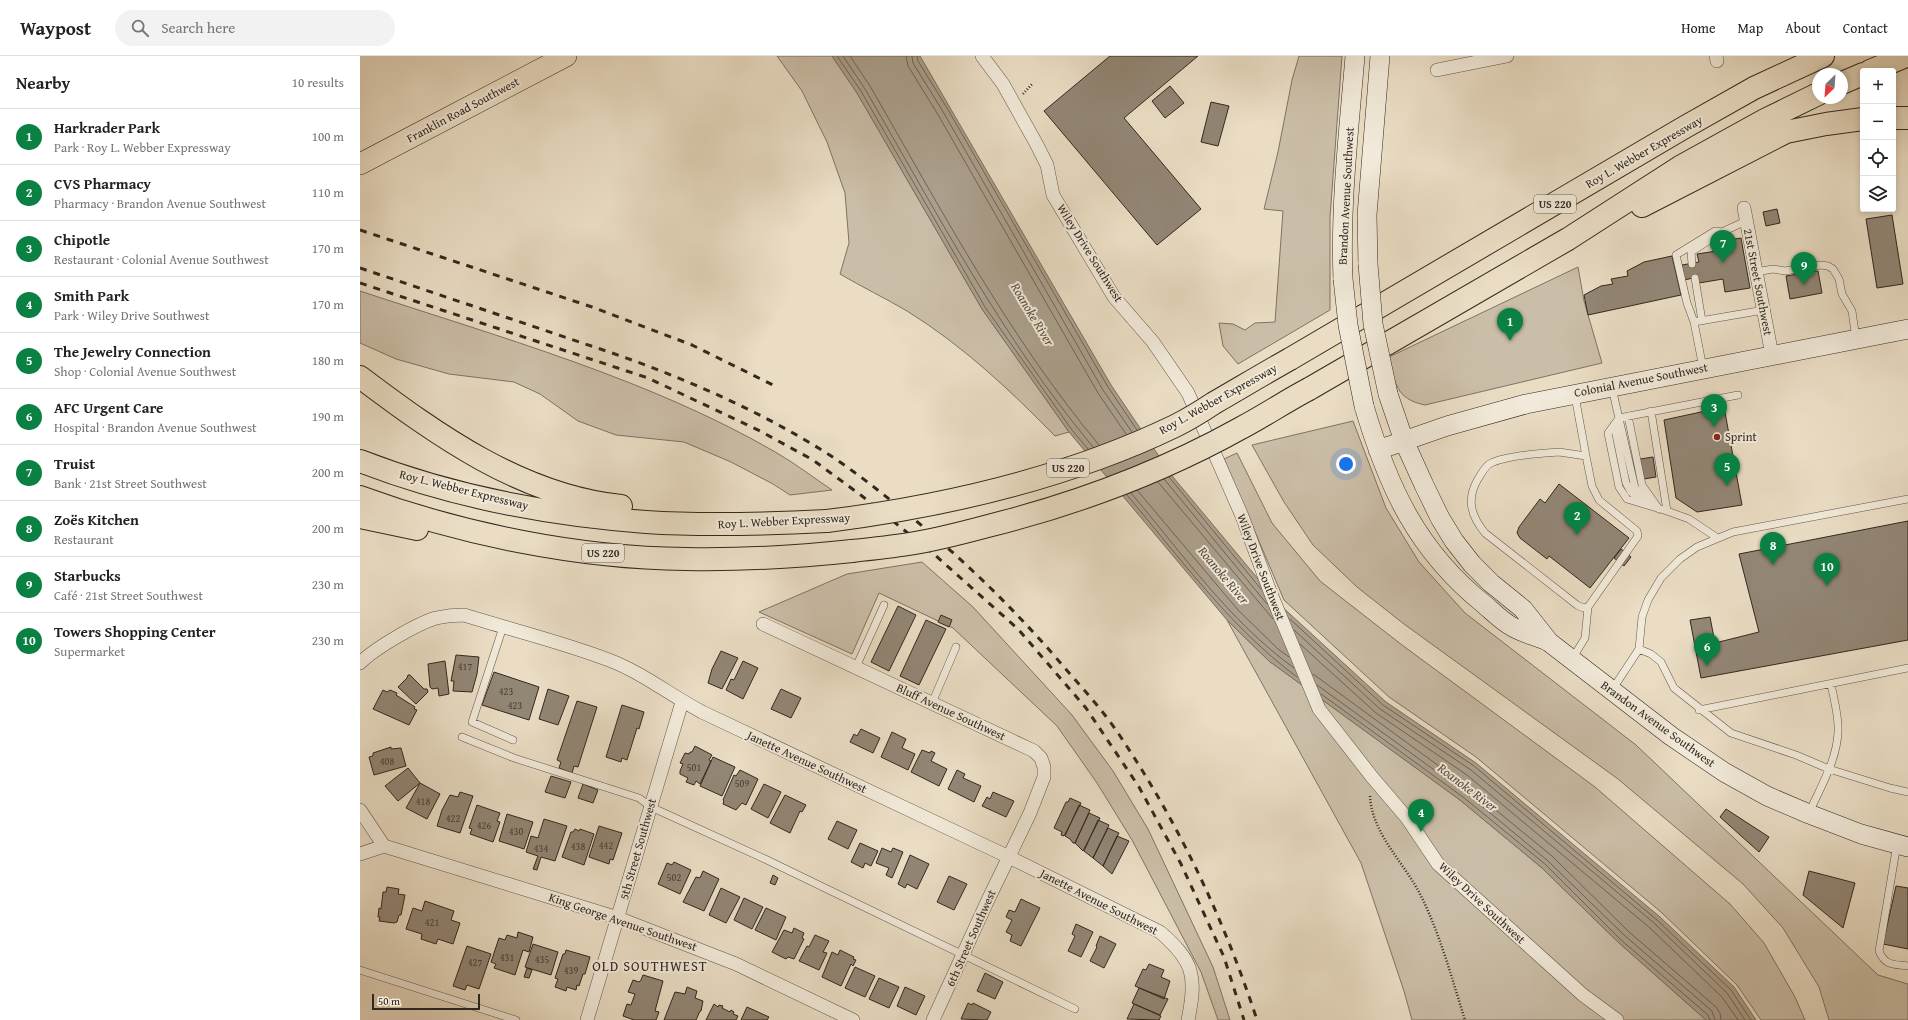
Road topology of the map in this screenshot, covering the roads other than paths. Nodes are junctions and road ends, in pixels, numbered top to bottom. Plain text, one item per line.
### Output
1 (566, 56) edge
2 (982, 56) edge
3 (1355, 56) edge
4 (1380, 56) edge
5 (1506, 56) edge
6 (1823, 56) edge
7 (1906, 56) edge
8 (1877, 68) edge
9 (1437, 70) dead end
10 (1860, 75) edge
11 (1848, 80) edge
12 (1812, 97) edge
13 (1896, 118) edge
14 (1908, 118) edge
15 (1860, 119) edge
16 (360, 164) edge
17 (1745, 214) joint
18 (1722, 232) junction
19 (1568, 239) junction
20 (1692, 264) dead end
21 (1756, 272) junction
22 (1695, 278) dead end
23 (1764, 310) junction
24 (1698, 322) junction
25 (1908, 329) edge
26 (1856, 339) junction
27 (1772, 355) junction
28 (1703, 368) junction
29 (360, 377) edge
30 (1612, 386) junction
31 (1574, 393) junction
32 (1738, 395) dead end
33 (1651, 411) junction
34 (1628, 416) junction
35 (1619, 418) junction
36 (1404, 441) junction
37 (1378, 450) junction
38 (1586, 456) junction
39 (360, 461) edge
40 (360, 497) edge
41 (1908, 500) edge
42 (1655, 508) junction
43 (1667, 511) junction
44 (360, 517) edge
45 (755, 524) junction
46 (1716, 537) junction
47 (575, 550) junction
48 (884, 605) dead end
49 (1588, 607) junction
50 (763, 624) dead end
51 (503, 627) junction
52 (1549, 642) junction
53 (956, 647) dead end
54 (1639, 649) junction
55 (1571, 659) junction
56 (360, 663) edge
57 (856, 667) junction
58 (1908, 668) edge
59 (1831, 684) junction
60 (1612, 690) junction
61 (682, 702) junction
62 (932, 703) junction
63 (1700, 710) junction
64 (462, 737) dead end
65 (513, 740) dead end
66 (1829, 769) junction
67 (1908, 792) edge
68 (651, 807) junction
69 (360, 810) edge
70 (1809, 814) junction
71 (1903, 845) edge
72 (384, 846) junction
73 (360, 854) edge
74 (1009, 857) junction
75 (618, 918) junction
76 (963, 954) junction
77 (1908, 966) edge
78 (360, 970) edge
79 (1076, 1009) dead end
80 (516, 1020) edge
81 (587, 1020) edge
82 (853, 1020) edge
83 (933, 1020) edge
84 (1188, 1020) edge
85 (1618, 1020) edge

1 - 16 main road, Franklin Road Southwest
2 - 85 street, Wiley Drive Southwest
3 - 37 main road, Brandon Avenue Southwest, bridge
4 - 36 main road, Brandon Avenue Southwest, bridge
5 - 9 street
6 - 45 highway, Roy L. Webber Expressway / US 220, bridge
7 - 8 highway
10 - 11 highway
12 - 19 highway, US 220
13 - 14 highway
15 - 19 highway
17 - 18 lane
17 - 21 street, 21st Street Southwest
18 - 20 lane
18 - 24 lane
19 - 47 highway, US 220, bridge
21 - 23 street, 21st Street Southwest
21 - 26 lane
22 - 24 lane
23 - 24 lane
23 - 27 street, 21st Street Southwest
24 - 28 lane
25 - 26 main road, Colonial Avenue Southwest
26 - 27 main road, Colonial Avenue Southwest
27 - 28 main road, Colonial Avenue Southwest
28 - 30 main road, Colonial Avenue Southwest
29 - 45 highway
30 - 31 main road, Colonial Avenue Southwest
30 - 35 lane
31 - 36 main road, Colonial Avenue Southwest
31 - 38 lane
32 - 33 lane
33 - 34 lane
33 - 43 lane
34 - 35 lane
34 - 42 lane
35 - 42 lane
35 - 42 lane
36 - 37 main road, Colonial Avenue Southwest
36 - 52 main road, Brandon Avenue Southwest
37 - 52 main road, Brandon Avenue Southwest
38 - 49 lane
38 - 49 lane
39 - 45 highway, Roy L. Webber Expressway / US 220
40 - 47 highway, US 220
41 - 46 lane
42 - 43 lane
43 - 46 lane
44 - 47 highway
46 - 54 lane
48 - 57 lane
49 - 55 lane
50 - 57 street, Bluff Avenue Southwest
51 - 56 street, Janette Avenue Southwest
51 - 61 street, Janette Avenue Southwest
51 - 65 lane
52 - 55 main road, Brandon Avenue Southwest
53 - 62 lane
54 - 60 lane
54 - 63 lane
55 - 60 main road, Brandon Avenue Southwest
57 - 62 street, Bluff Avenue Southwest
58 - 59 lane
59 - 63 lane
59 - 66 lane
60 - 70 main road, Brandon Avenue Southwest
61 - 68 street, 5th Street Southwest
61 - 74 street, Janette Avenue Southwest
62 - 74 street, Bluff Avenue Southwest
63 - 66 lane
64 - 68 lane
66 - 67 lane
66 - 70 lane
68 - 75 street, 5th Street Southwest
68 - 76 lane
69 - 72 street
70 - 71 main road, Brandon Avenue Southwest
71 - 77 lane
72 - 73 street
72 - 75 street, King George Avenue Southwest
74 - 76 street, 6th Street Southwest
74 - 84 street, Janette Avenue Southwest
75 - 81 street, 5th Street Southwest
75 - 82 street, King George Avenue Southwest
76 - 79 lane
76 - 83 street, 6th Street Southwest
78 - 80 lane

